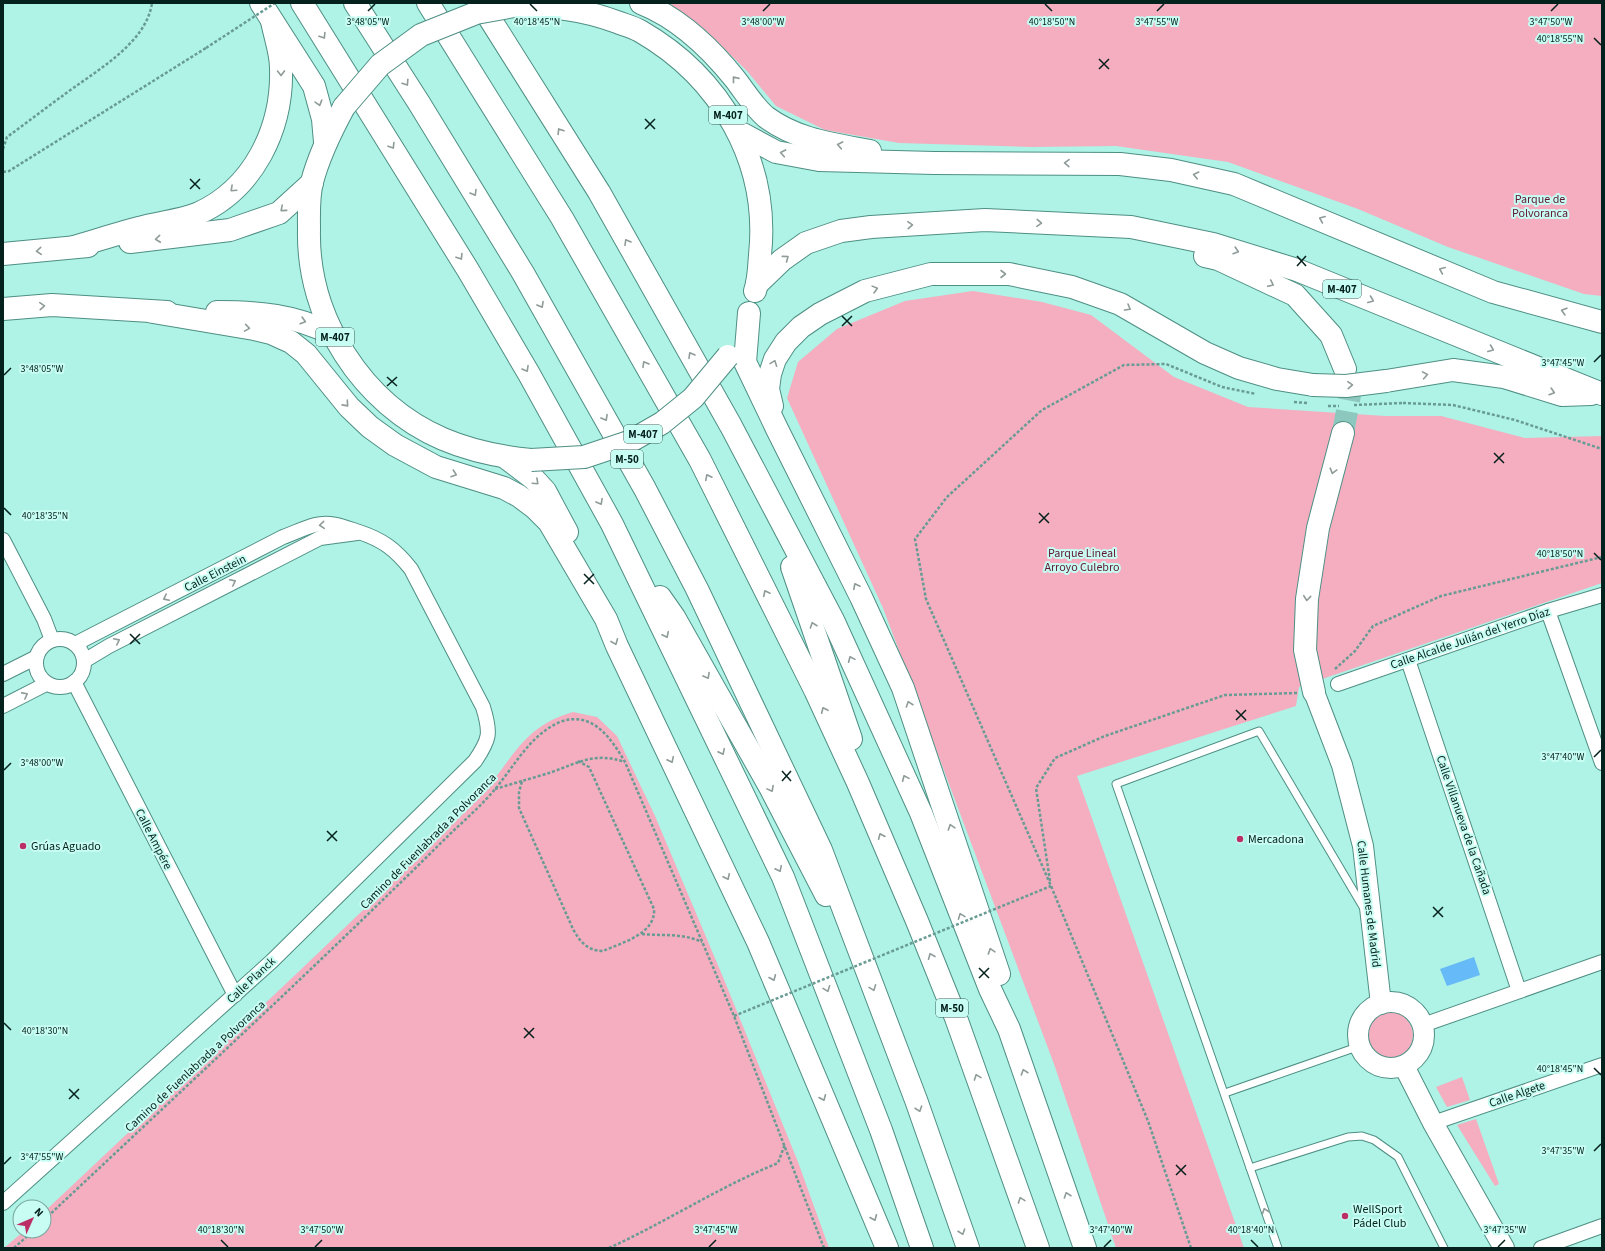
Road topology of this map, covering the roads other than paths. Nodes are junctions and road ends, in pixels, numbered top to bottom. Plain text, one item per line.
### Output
1 (302, 3) edge
2 (355, 3) edge
3 (428, 3) edge
4 (480, 3) edge
5 (641, 3) edge
6 (549, 4) edge
7 (270, 9) edge
8 (739, 132) junction
9 (325, 142) junction
10 (934, 163) junction
11 (312, 183) junction
12 (1073, 225) junction
13 (74, 247) junction
14 (3, 254) edge
15 (757, 284) junction
16 (3, 309) edge
17 (153, 312) junction
18 (749, 313) junction
19 (1602, 322) edge
20 (332, 334) junction
21 (1345, 369) tunnel mouth
22 (1601, 394) edge
23 (731, 426) junction
24 (777, 429) junction
25 (1343, 433) tunnel mouth
26 (505, 457) junction
27 (612, 524) junction
28 (359, 532) junction
29 (3, 540) edge
30 (1602, 595) edge
31 (1548, 611) junction
32 (606, 618) junction
33 (52, 640) junction
34 (75, 644) junction
35 (35, 658) junction
36 (1408, 660) junction
37 (84, 661) junction
38 (3, 674) edge
39 (74, 682) junction
40 (46, 684) junction
41 (1338, 684) road end
42 (1314, 692) joint
43 (3, 706) edge
44 (487, 744) joint
45 (1602, 764) edge
46 (858, 783) junction
47 (1370, 919) junction
48 (854, 938) junction
49 (1602, 962) edge
50 (1519, 991) junction
51 (235, 995) junction
52 (1381, 1004) junction
53 (1423, 1025) junction
54 (1009, 1029) junction
55 (1360, 1046) junction
56 (1602, 1065) edge
57 (1404, 1066) junction
58 (1225, 1093) junction
59 (1433, 1123) junction
60 (1250, 1168) junction
61 (3, 1203) edge
62 (1602, 1226) edge
63 (887, 1248) edge
64 (922, 1248) edge
65 (968, 1248) edge
66 (1038, 1248) edge
67 (1085, 1248) edge
68 (1278, 1248) edge
69 (1444, 1248) edge
70 (1504, 1248) edge
71 (1541, 1248) edge

1 -> 27 highway
2 -> 48 highway, M-50
46 -> 3 highway, M-50
23 -> 4 highway
10 -> 5 highway
6 - 8 highway, M-407
6 - 9 highway, M-407, bridge
7 -> 9 highway
7 -> 13 highway
10 -> 8 highway, M-407
8 - 15 highway, M-407
9 - 11 highway, M-407
19 -> 10 highway, M-407
11 -> 13 highway, M-407
11 - 20 highway, M-407
15 -> 12 highway, M-407
12 -> 21 highway
12 -> 22 highway, M-407
13 -> 14 highway, M-407
15 - 18 highway, M-407
16 -> 17 highway, M-407
17 -> 20 highway, M-407
17 -> 32 highway
18 - 24 highway
18 - 26 highway, M-407, bridge
20 - 26 highway, M-407
24 -> 22 highway, bridge
46 -> 23 highway
54 -> 23 highway
54 -> 24 highway
25 -> 42 highway
26 -> 32 highway
27 -> 48 highway
27 -> 64 highway
28 -> 34 street, Calle Einstein
37 -> 28 street, Calle Einstein
28 - 44 street, Calle Einstein
29 - 33 street
30 - 31 street, Calle Alcalde Julián del Yerro Díaz
31 - 36 street, Calle Alcalde Julián del Yerro Díaz
31 - 45 street
32 -> 63 highway
33 - 34 street
33 - 35 street
34 - 37 street
35 - 38 street
35 - 40 street
36 - 41 street, Calle Alcalde Julián del Yerro Díaz
36 - 50 street, Calle Villanueva de la Cañada
37 - 39 street
39 - 40 street
39 - 51 street, Calle Ampére
43 -> 40 street
42 - 47 street, Calle Humanes de Madrid
44 - 51 street, Calle Planck
66 -> 46 highway, M-50
47 - 52 street, Calle Humanes de Madrid
47 - 58 lane
48 -> 65 highway, M-50
49 - 50 street
50 - 53 street
51 - 61 street, Calle Planck
52 - 53 street
52 - 55 street
53 - 57 street
67 -> 54 highway
55 - 57 street
55 - 58 lane
56 - 59 street, Calle Algete
57 - 59 street
58 - 60 lane
59 - 70 street
68 -> 60 lane
60 - 69 lane
62 - 71 street

